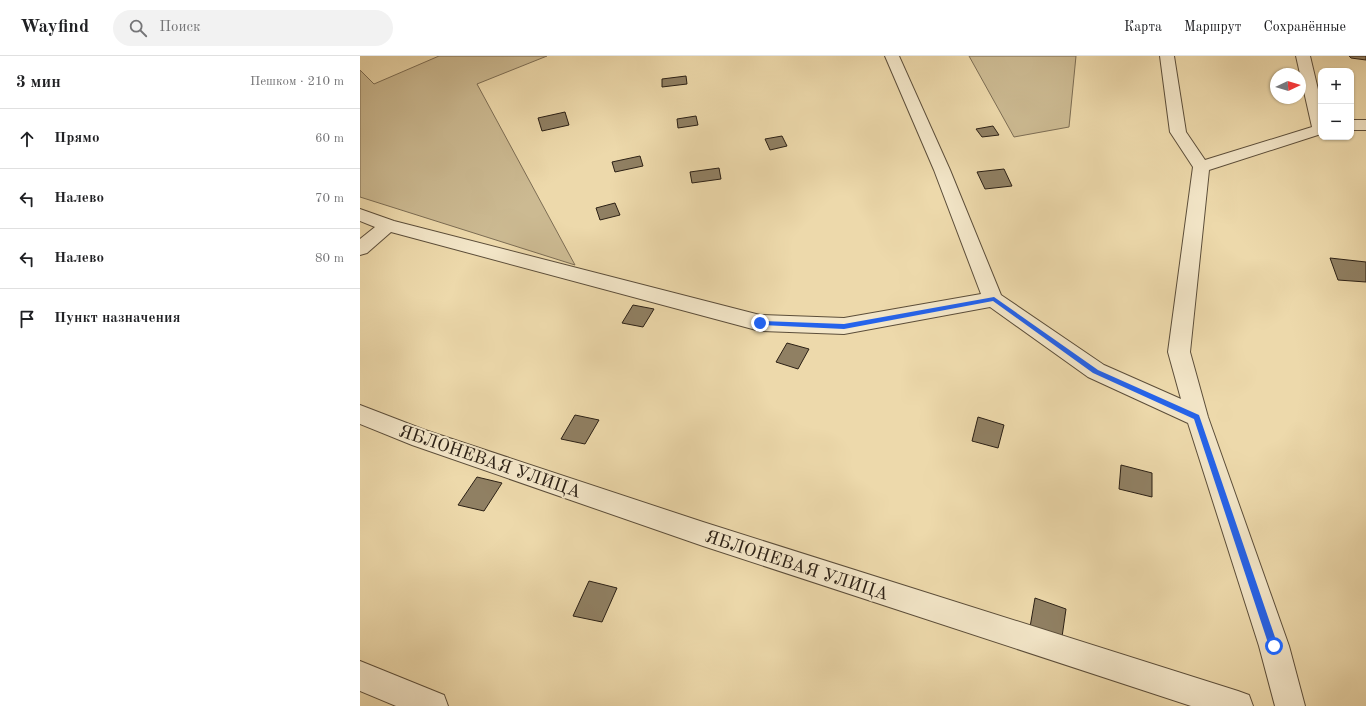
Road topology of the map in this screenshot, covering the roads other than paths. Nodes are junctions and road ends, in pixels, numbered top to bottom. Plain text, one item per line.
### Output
1 (892, 56) edge
2 (1167, 56) edge
3 (1303, 56) edge
4 (1318, 120) edge
5 (1366, 124) edge
6 (1354, 125) edge
7 (1318, 130) edge
8 (1201, 167) junction
9 (360, 216) edge
10 (388, 225) junction
11 (360, 249) edge
12 (994, 299) junction
13 (360, 414) edge
14 (1197, 418) junction
15 (360, 676) edge
16 (434, 706) edge
17 (1238, 706) edge
18 (1290, 706) edge

1 - 12 street
2 - 8 street
3 - 4 street
5 - 6 street
7 - 8 street
8 - 14 street
9 - 10 street
10 - 11 street
10 - 12 street
12 - 14 street
13 - 17 street, ЯБЛОНЕВАЯ УЛИЦА
14 - 18 street
15 - 16 street

